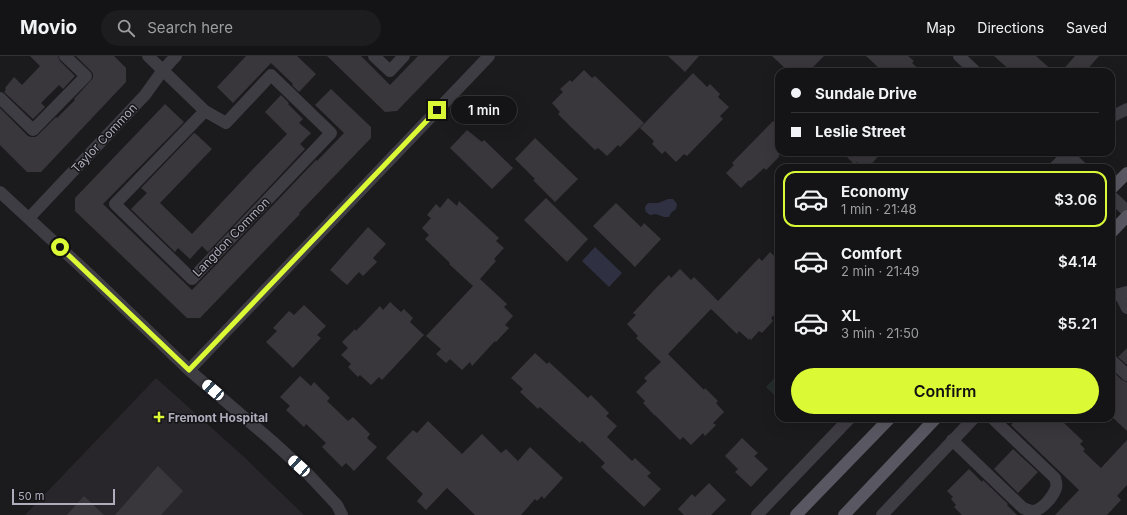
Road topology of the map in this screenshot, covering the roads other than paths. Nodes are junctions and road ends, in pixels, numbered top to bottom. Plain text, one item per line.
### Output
1 (65, 56) edge
2 (148, 56) edge
3 (176, 56) edge
4 (374, 56) edge
5 (404, 56) edge
6 (488, 56) edge
7 (959, 56) edge
8 (972, 68) edge
9 (163, 70) junction
10 (0, 98) edge
11 (1127, 109) edge
12 (205, 111) junction
13 (1115, 115) edge
14 (1064, 156) edge
15 (1070, 156) edge
16 (1057, 164) edge
17 (1078, 164) edge
18 (1127, 173) edge
19 (1115, 185) edge
20 (0, 192) edge
21 (1115, 200) edge
22 (1127, 211) edge
23 (1127, 216) edge
24 (28, 218) junction
25 (1115, 229) edge
26 (1119, 294) edge
27 (1127, 308) edge
28 (1115, 364) edge
29 (189, 370) junction
30 (1127, 375) edge
31 (846, 422) edge
32 (886, 422) edge
33 (932, 422) edge
34 (970, 422) edge
35 (996, 422) edge
36 (952, 440) junction
37 (342, 515) edge
38 (757, 515) edge
39 (796, 515) edge
40 (844, 515) edge
41 (882, 515) edge

1 - 10 street
2 - 9 street
3 - 9 street, Taylor Common
4 - 5 street
6 - 29 street
7 - 8 street
9 - 12 street
9 - 24 street, Taylor Common
11 - 13 street
12 - 12 street, Langdon Common
14 - 16 street
15 - 17 street
18 - 19 main road
20 - 24 street
21 - 22 street
23 - 25 main road
24 - 29 street
26 - 27 street
28 - 30 street
29 - 37 street
31 - 38 street
32 - 39 main road
33 - 40 main road
34 - 36 street
35 - 36 street
36 - 41 street

